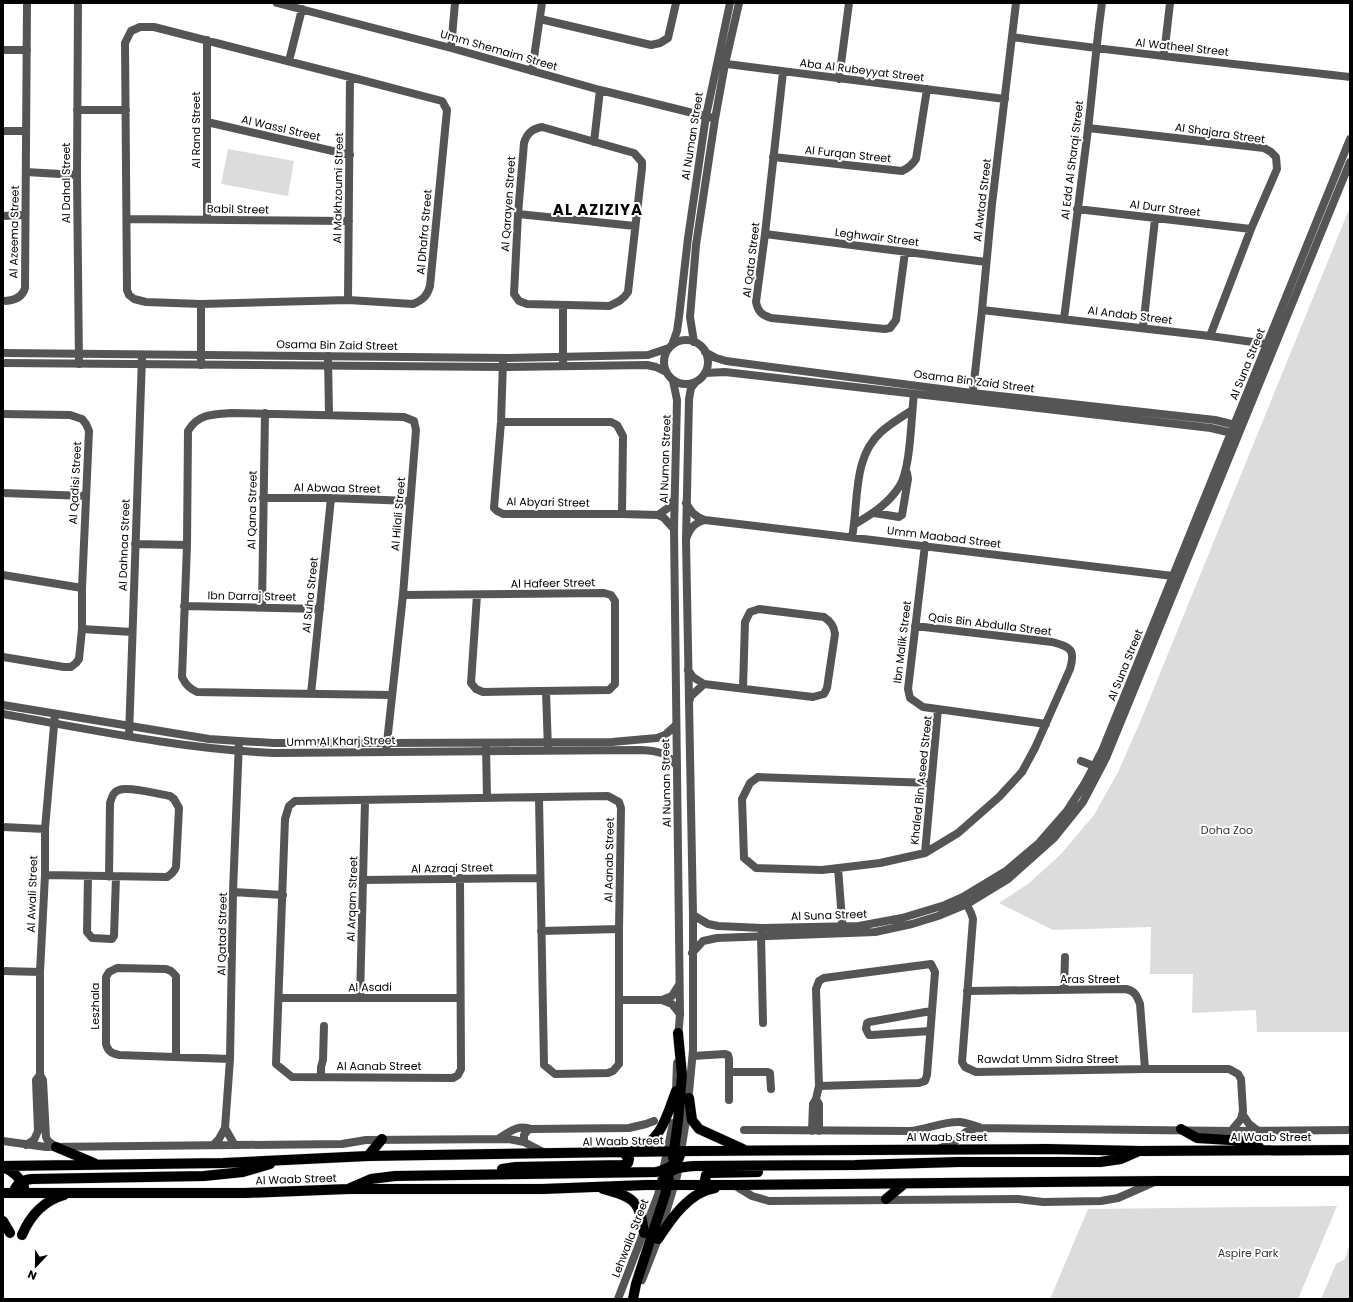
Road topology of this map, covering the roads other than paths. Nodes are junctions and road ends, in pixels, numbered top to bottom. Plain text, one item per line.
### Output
1 (27, 3) edge
2 (78, 3) edge
3 (276, 3) edge
4 (455, 3) edge
5 (542, 3) edge
6 (676, 3) edge
7 (730, 3) edge
8 (739, 3) edge
9 (849, 3) edge
10 (1016, 3) edge
11 (1102, 3) edge
12 (1170, 3) edge
13 (302, 9) junction
14 (540, 20) junction
15 (1013, 37) junction
16 (207, 40) junction
17 (451, 48) junction
18 (1095, 49) junction
19 (3, 50) edge
20 (27, 50) junction
21 (1164, 55) junction
22 (289, 61) junction
23 (716, 63) junction
24 (725, 64) junction
25 (532, 71) junction
26 (783, 72) junction
27 (350, 77) junction
28 (1350, 77) edge
29 (839, 79) junction
30 (927, 89) junction
31 (600, 90) junction
32 (1005, 99) junction
33 (77, 110) junction
34 (126, 110) junction
35 (706, 116) junction
36 (715, 119) junction
37 (207, 122) junction
38 (1088, 128) junction
39 (26, 131) junction
40 (3, 132) edge
41 (1350, 139) edge
42 (594, 142) junction
43 (350, 155) junction
44 (773, 157) junction
45 (1350, 162) edge
46 (26, 172) junction
47 (77, 175) junction
48 (1336, 184) junction
49 (1077, 209) junction
50 (518, 214) junction
51 (25, 215) junction
52 (3, 216) edge
53 (128, 219) junction
54 (1155, 219) junction
55 (207, 220) junction
56 (349, 221) junction
57 (635, 226) junction
58 (1251, 229) junction
59 (765, 234) junction
60 (905, 252) junction
61 (986, 262) junction
62 (348, 300) junction
63 (3, 301) edge
64 (201, 304) junction
65 (563, 305) junction
66 (982, 310) junction
67 (1064, 319) junction
68 (1143, 328) junction
69 (1210, 336) junction
70 (694, 342) junction
71 (1270, 346) junction
72 (670, 347) junction
73 (705, 352) junction
74 (3, 353) edge
75 (79, 354) junction
76 (142, 354) junction
77 (201, 355) junction
78 (328, 356) junction
79 (563, 357) junction
80 (3, 362) edge
81 (503, 362) junction
82 (78, 364) junction
83 (142, 364) junction
84 (201, 365) junction
85 (328, 365) junction
86 (563, 366) junction
87 (666, 372) junction
88 (705, 373) junction
89 (673, 380) junction
90 (695, 382) junction
91 (914, 394) junction
92 (972, 397) junction
93 (912, 410) junction
94 (265, 413) junction
95 (3, 414) edge
96 (329, 415) junction
97 (501, 422) junction
98 (1236, 430) junction
99 (906, 468) junction
100 (3, 493) edge
101 (86, 496) junction
102 (263, 498) junction
103 (330, 498) junction
104 (674, 500) junction
105 (410, 501) junction
106 (686, 503) junction
107 (874, 513) junction
108 (622, 514) junction
109 (658, 515) junction
110 (705, 520) junction
111 (855, 524) junction
112 (674, 528) junction
113 (852, 537) junction
114 (686, 540) junction
115 (135, 544) junction
116 (925, 545) junction
117 (187, 546) junction
118 (3, 575) edge
119 (1176, 577) junction
120 (82, 588) junction
121 (403, 595) junction
122 (477, 595) junction
123 (184, 606) junction
124 (262, 607) junction
125 (320, 609) junction
126 (915, 626) junction
127 (82, 629) junction
128 (132, 632) junction
129 (3, 657) edge
130 (688, 670) junction
131 (704, 684) junction
132 (743, 688) junction
133 (546, 691) junction
134 (311, 694) junction
135 (391, 695) junction
136 (689, 703) junction
137 (3, 705) edge
138 (938, 709) junction
139 (3, 714) edge
140 (55, 714) junction
141 (54, 723) junction
142 (1046, 724) junction
143 (676, 725) junction
144 (130, 727) junction
145 (129, 736) junction
146 (239, 741) junction
147 (548, 746) junction
148 (486, 747) junction
149 (386, 748) junction
150 (239, 752) junction
151 (1081, 761) dead end
152 (677, 766) junction
153 (1094, 766) junction
154 (931, 783) junction
155 (487, 798) junction
156 (539, 798) junction
157 (365, 801) junction
158 (3, 827) edge
159 (45, 829) junction
160 (925, 853) junction
161 (838, 868) junction
162 (45, 875) junction
163 (88, 876) junction
164 (112, 877) junction
165 (460, 878) junction
166 (540, 878) junction
167 (363, 880) junction
168 (233, 892) junction
169 (283, 895) junction
170 (965, 900) junction
171 (692, 915) junction
172 (618, 929) junction
173 (843, 930) junction
174 (541, 931) junction
175 (761, 935) junction
176 (692, 952) junction
177 (1065, 956) dead end
178 (3, 972) edge
179 (40, 972) junction
180 (679, 985) junction
181 (967, 990) junction
182 (1064, 990) junction
183 (279, 998) junction
184 (360, 998) junction
185 (460, 998) junction
186 (619, 1000) junction
187 (662, 1000) junction
188 (931, 1011) junction
189 (680, 1014) junction
190 (764, 1023) dead end
191 (324, 1026) dead end
192 (930, 1031) junction
193 (678, 1033) junction
194 (692, 1056) junction
195 (176, 1057) junction
196 (230, 1059) junction
197 (1145, 1069) junction
198 (729, 1072) junction
199 (40, 1075) junction
200 (321, 1077) junction
201 (819, 1086) junction
202 (771, 1089) dead end
203 (676, 1091) junction
204 (689, 1098) junction
205 (729, 1100) dead end
206 (1242, 1115) junction
207 (654, 1121) dead end
208 (948, 1123) junction
209 (225, 1128) junction
210 (981, 1128) junction
211 (531, 1129) junction
212 (1181, 1129) junction
213 (744, 1130) dead end
214 (1350, 1130) edge
215 (815, 1131) junction
216 (1231, 1131) junction
217 (1258, 1131) junction
218 (962, 1135) junction
219 (382, 1139) junction
220 (498, 1139) junction
221 (3, 1141) edge
222 (524, 1142) junction
223 (213, 1144) junction
224 (234, 1144) junction
225 (26, 1145) junction
226 (56, 1146) junction
227 (1262, 1149) junction
228 (747, 1150) junction
229 (934, 1150) junction
230 (1350, 1150) edge
231 (1140, 1151) junction
232 (675, 1152) junction
233 (545, 1153) junction
234 (624, 1153) junction
235 (368, 1156) junction
236 (281, 1160) junction
237 (958, 1162) junction
238 (98, 1165) junction
239 (3, 1166) edge
240 (672, 1169) junction
241 (488, 1174) junction
242 (21, 1181) junction
243 (1160, 1181) junction
244 (1350, 1181) edge
245 (668, 1184) junction
246 (904, 1184) junction
247 (708, 1185) junction
248 (734, 1185) junction
249 (592, 1186) junction
250 (348, 1189) junction
251 (75, 1192) junction
252 (8, 1193) edge
253 (25, 1193) junction
254 (886, 1199) junction
255 (3, 1221) edge
256 (10, 1233) dead end
257 (644, 1233) junction
258 (22, 1235) dead end
259 (658, 1239) junction
260 (618, 1299) edge
261 (634, 1299) edge

1 - 20 street, Al Azeema Street
2 - 33 street, Al Dahal Street
3 - 13 street, Umm Shemaim Street
4 - 17 street
5 - 14 street
6 - 14 street
7 - 23 street, Al Numan Street
8 - 24 street, Al Numan Street
9 - 29 street
10 - 15 street, Al Awtad Street
11 - 18 street, Al Edd Al Sharqi Street
12 - 21 street
13 - 17 street, Umm Shemaim Street
13 - 22 street
14 - 25 street
15 - 18 street, Al Watheel Street
15 - 32 street, Al Awtad Street
16 - 22 street, Al Dhafra Street
16 - 34 street, Al Dhafra Street
16 - 37 street, Al Rand Street
17 - 25 street, Umm Shemaim Street
18 - 21 street, Al Watheel Street
18 - 38 street, Al Edd Al Sharqi Street
19 - 20 street
20 - 39 street, Al Azeema Street
21 - 28 street, Al Watheel Street
22 - 27 street, Al Dhafra Street
23 - 24 street, Aba Al Rubeyyat Street
23 - 35 street, Al Numan Street
24 - 26 street, Aba Al Rubeyyat Street
24 - 36 street, Al Numan Street
25 - 31 street, Umm Shemaim Street
26 - 29 street, Aba Al Rubeyyat Street
26 - 44 street, Al Qata Street
27 - 43 street, Al Makhzoumi Street
27 - 62 street, Al Dhafra Street
29 - 30 street, Aba Al Rubeyyat Street
30 - 32 street, Aba Al Rubeyyat Street
30 - 44 street, Al Furqan Street
31 - 35 street, Umm Shemaim Street
31 - 42 street
32 - 61 street, Al Awtad Street
33 - 34 street
33 - 47 street, Al Dahal Street
34 - 53 street, Al Dhafra Street
35 - 36 street, Umm Shemaim Street
35 - 72 street, Al Numan Street
36 - 70 street, Al Numan Street
37 - 43 street, Al Wassl Street
37 - 55 street, Al Rand Street
38 - 49 street, Al Edd Al Sharqi Street
38 - 58 street, Al Shajara Street
39 - 40 street
39 - 46 street, Al Azeema Street
41 - 48 street, Al Suna Street
42 - 50 street, Al Qarayen Street
42 - 57 street, Al Qarayen Street
43 - 56 street, Al Makhzoumi Street
44 - 59 street, Al Qata Street
45 - 48 street, Al Suna Street
46 - 47 street, Al Azeema Street
46 - 51 street, Al Azeema Street
47 - 75 street, Al Dahal Street
48 - 71 street, Al Suna Street
49 - 54 street, Al Durr Street
49 - 67 street, Al Edd Al Sharqi Street
50 - 57 street
50 - 65 street, Al Qarayen Street
51 - 52 street
51 - 63 street, Al Azeema Street
53 - 55 street, Babil Street
53 - 64 street, Al Dhafra Street
54 - 58 street, Al Durr Street
54 - 68 street
55 - 56 street, Babil Street
56 - 62 street, Al Makhzoumi Street
57 - 65 street, Al Qarayen Street
58 - 69 street, Al Shajara Street
59 - 60 street, Leghwair Street
59 - 60 street, Al Qata Street
60 - 61 street, Leghwair Street
61 - 66 street, Al Awtad Street
62 - 64 street, Al Dhafra Street
64 - 77 street
65 - 79 street
66 - 67 street, Al Andab Street
66 - 92 street, Al Awtad Street
67 - 68 street, Al Andab Street
68 - 69 street, Al Andab Street
69 - 71 street, Al Andab Street
70 - 72 street
70 - 73 street
71 - 98 street, Al Suna Street
72 - 79 street, Osama Bin Zaid Street
72 - 87 street
73 - 88 street
73 - 92 street, Osama Bin Zaid Street
74 - 75 street, Osama Bin Zaid Street
75 - 76 street, Osama Bin Zaid Street
75 - 82 street, Al Dahal Street
76 - 77 street, Osama Bin Zaid Street
76 - 83 street, Al Dahnaa Street
77 - 78 street, Osama Bin Zaid Street
77 - 84 street
78 - 81 street, Osama Bin Zaid Street
78 - 85 street
79 - 81 street, Osama Bin Zaid Street
79 - 86 street
80 - 82 street, Osama Bin Zaid Street
81 - 85 street, Osama Bin Zaid Street
81 - 86 street, Osama Bin Zaid Street
81 - 97 street, Al Abyari Street
82 - 83 street, Osama Bin Zaid Street
83 - 84 street, Osama Bin Zaid Street
83 - 115 street, Al Dahnaa Street
84 - 85 street, Osama Bin Zaid Street
85 - 96 street
86 - 87 street, Osama Bin Zaid Street
87 - 89 street
88 - 90 street
88 - 91 street, Osama Bin Zaid Street
89 - 90 street
89 - 104 street, Al Numan Street
90 - 106 street, Al Numan Street
91 - 92 street, Osama Bin Zaid Street
91 - 93 street
92 - 98 street, Osama Bin Zaid Street
93 - 99 street
93 - 111 street
94 - 96 street, Al Hilali Street
94 - 102 street, Al Qana Street
94 - 117 street, Al Hilali Street
95 - 101 street, Al Qadisi Street
96 - 105 street, Al Hilali Street
97 - 108 street
97 - 108 street, Al Abyari Street
98 - 119 street, Al Suna Street
99 - 107 street
99 - 107 street
100 - 101 street
101 - 120 street, Al Qadisi Street
102 - 103 street, Al Abwaa Street
102 - 124 street, Al Qana Street
103 - 105 street, Al Abwaa Street
103 - 125 street, Al Suha Street
104 - 109 street
104 - 112 street, Al Numan Street
105 - 121 street, Al Hilali Street
106 - 110 street, Umm Maabad Street
106 - 114 street, Al Numan Street
107 - 111 street
108 - 109 street, Al Abyari Street
109 - 112 street
110 - 113 street, Umm Maabad Street
110 - 114 street
111 - 113 street
112 - 143 street, Al Numan Street
113 - 116 street, Umm Maabad Street
114 - 130 street, Al Numan Street
115 - 117 street
115 - 128 street, Al Dahnaa Street
116 - 119 street, Umm Maabad Street
116 - 126 street, Ibn Malik Street
117 - 123 street, Al Hilali Street
118 - 120 street
119 - 153 street, Al Suna Street
119 - 170 street, Al Suna Street
120 - 127 street, Al Qadisi Street
121 - 122 street, Al Hafeer Street
121 - 135 street, Al Hilali Street
122 - 133 street, Al Hafeer Street
122 - 133 street, Al Hafeer Street
123 - 124 street, Ibn Darraj Street
123 - 134 street, Al Hilali Street
124 - 125 street, Ibn Darraj Street
125 - 134 street, Al Suha Street
126 - 138 street, Ibn Malik Street
126 - 142 street, Qais Bin Abdulla Street
127 - 128 street
127 - 129 street, Al Qadisi Street
128 - 144 street, Al Dahnaa Street
130 - 131 street
130 - 136 street, Al Numan Street
131 - 132 street
131 - 136 street
132 - 132 street
133 - 147 street
134 - 135 street, Al Hilali Street
135 - 149 street, Al Hilali Street
136 - 171 street, Al Numan Street
137 - 140 street, Umm Al Kharj Street
138 - 142 street, Ibn Malik Street
138 - 154 street, Khaled Bin Aseed Street
139 - 141 street, Umm Al Kharj Street
140 - 141 street, Al Awali Street
140 - 144 street, Umm Al Kharj Street
141 - 145 street, Umm Al Kharj Street
141 - 159 street, Al Awali Street
142 - 160 street, Qais Bin Abdulla Street
143 - 147 street, Umm Al Kharj Street
143 - 152 street, Al Numan Street
144 - 145 street, Al Dahnaa Street
144 - 146 street, Umm Al Kharj Street
145 - 150 street, Umm Al Kharj Street
146 - 149 street, Umm Al Kharj Street
146 - 150 street, Al Qatad Street
147 - 148 street, Umm Al Kharj Street
147 - 152 street, Umm Al Kharj Street
148 - 149 street, Umm Al Kharj Street
148 - 155 street
149 - 150 street, Umm Al Kharj Street
150 - 168 street, Al Qatad Street
151 - 153 street
152 - 180 street, Al Numan Street
153 - 170 street, Al Suna Street
154 - 160 street, Khaled Bin Aseed Street
154 - 161 street, Qais Bin Abdulla Street
155 - 156 street, Al Aanab Street
155 - 157 street, Al Aanab Street
156 - 166 street, Al Aanab Street
156 - 172 street, Al Aanab Street
157 - 167 street, Al Arqam Street
157 - 169 street, Al Aanab Street
158 - 159 street
159 - 162 street, Al Awali Street
160 - 161 street, Qais Bin Abdulla Street
161 - 173 street
162 - 163 street
162 - 179 street, Al Awali Street
163 - 164 street
163 - 164 street
164 - 164 street
165 - 166 street, Al Azraqi Street
165 - 167 street, Al Azraqi Street
165 - 185 street, Al Aanab Street
166 - 174 street, Al Aanab Street
167 - 184 street, Al Arqam Street
168 - 169 street
168 - 196 street, Al Qatad Street
169 - 183 street, Al Aanab Street
170 - 173 street, Al Suna Street
170 - 181 street, Rawdat Umm Sidra Street
171 - 173 street, Al Suna Street
171 - 176 street, Al Numan Street
172 - 174 street
172 - 186 street, Al Aanab Street
173 - 175 street, Al Suna Street
174 - 186 street, Al Aanab Street
175 - 176 street, Al Suna Street
175 - 190 street
176 - 194 street, Al Numan Street
177 - 182 street
178 - 179 street
179 - 199 street, Al Awali Street
180 - 187 street
180 - 189 street, Al Numan Street
181 - 182 street, Aras Street
181 - 197 street, Rawdat Umm Sidra Street
182 - 197 street, Aras Street
183 - 184 street, Al Asadi
183 - 200 street, Al Aanab Street
184 - 185 street, Al Asadi
185 - 200 street, Al Aanab Street
186 - 187 street
187 - 189 street
188 - 192 street
188 - 192 street
188 - 201 street
189 - 193 street, Al Numan Street
191 - 200 street
192 - 201 street
193 - 203 street, Al Numan Street
193 - 232 main road
194 - 198 street
194 - 204 street, Al Numan Street
195 - 195 street, Leszhala
195 - 196 street, Leszhala
196 - 209 street, Al Qatad Street
197 - 206 street, Rawdat Umm Sidra Street
198 - 202 street
198 - 205 street
199 - 225 street, Al Awali Street
199 - 226 street, Al Awali Street
201 - 215 street
203 - 232 street, Al Numan Street
203 - 234 main road
204 - 228 main road
204 - 232 street, Al Numan Street
206 - 216 street
206 - 217 street
207 - 211 street, Al Waab Street
208 - 210 street
208 - 215 street
208 - 218 street
209 - 223 street
209 - 224 street
210 - 212 street
210 - 218 street
211 - 220 street, Al Waab Street
211 - 222 street
212 - 216 street
212 - 227 main road
213 - 215 street
214 - 217 street
216 - 217 street
218 - 229 street
219 - 220 street, Al Waab Street
219 - 224 street, Al Waab Street
219 - 235 main road
220 - 222 street, Al Waab Street
221 - 225 street, Al Waab Street
222 - 233 street, Al Waab Street
223 - 224 street, Al Waab Street
223 - 226 street, Al Waab Street
225 - 226 street, Al Waab Street
226 - 238 main road
227 - 230 main road, Al Waab Street
227 - 231 main road, Al Waab Street
228 - 229 main road, Al Waab Street
228 - 232 main road, Al Waab Street
229 - 231 main road, Al Waab Street
231 - 237 main road
232 - 234 main road, Al Waab Street
232 - 240 main road
233 - 234 main road, Al Waab Street
233 - 235 main road, Al Waab Street
234 - 241 main road
235 - 236 main road, Al Waab Street
236 - 238 main road, Al Waab Street
236 - 242 main road
237 - 240 main road
237 - 247 main road
238 - 239 main road, Al Waab Street
239 - 242 main road
240 - 241 main road
240 - 245 main road
241 - 250 main road
242 - 252 main road
242 - 253 main road
243 - 244 main road, Al Waab Street
243 - 246 main road, Al Waab Street
243 - 254 street, Al Waab Street
245 - 247 main road, Al Waab Street
245 - 249 main road, Al Waab Street
245 - 257 street, Lehwaila Street
245 - 259 street
245 - 261 main road
246 - 248 main road, Al Waab Street
246 - 254 main road
247 - 248 main road, Al Waab Street
248 - 254 street, Al Waab Street
248 - 259 main road
249 - 250 main road, Al Waab Street
249 - 257 main road
250 - 251 main road, Al Waab Street
251 - 253 main road, Al Waab Street
251 - 258 main road
252 - 253 main road, Al Waab Street
255 - 256 main road
257 - 260 street, Lehwaila Street
259 - 261 street

